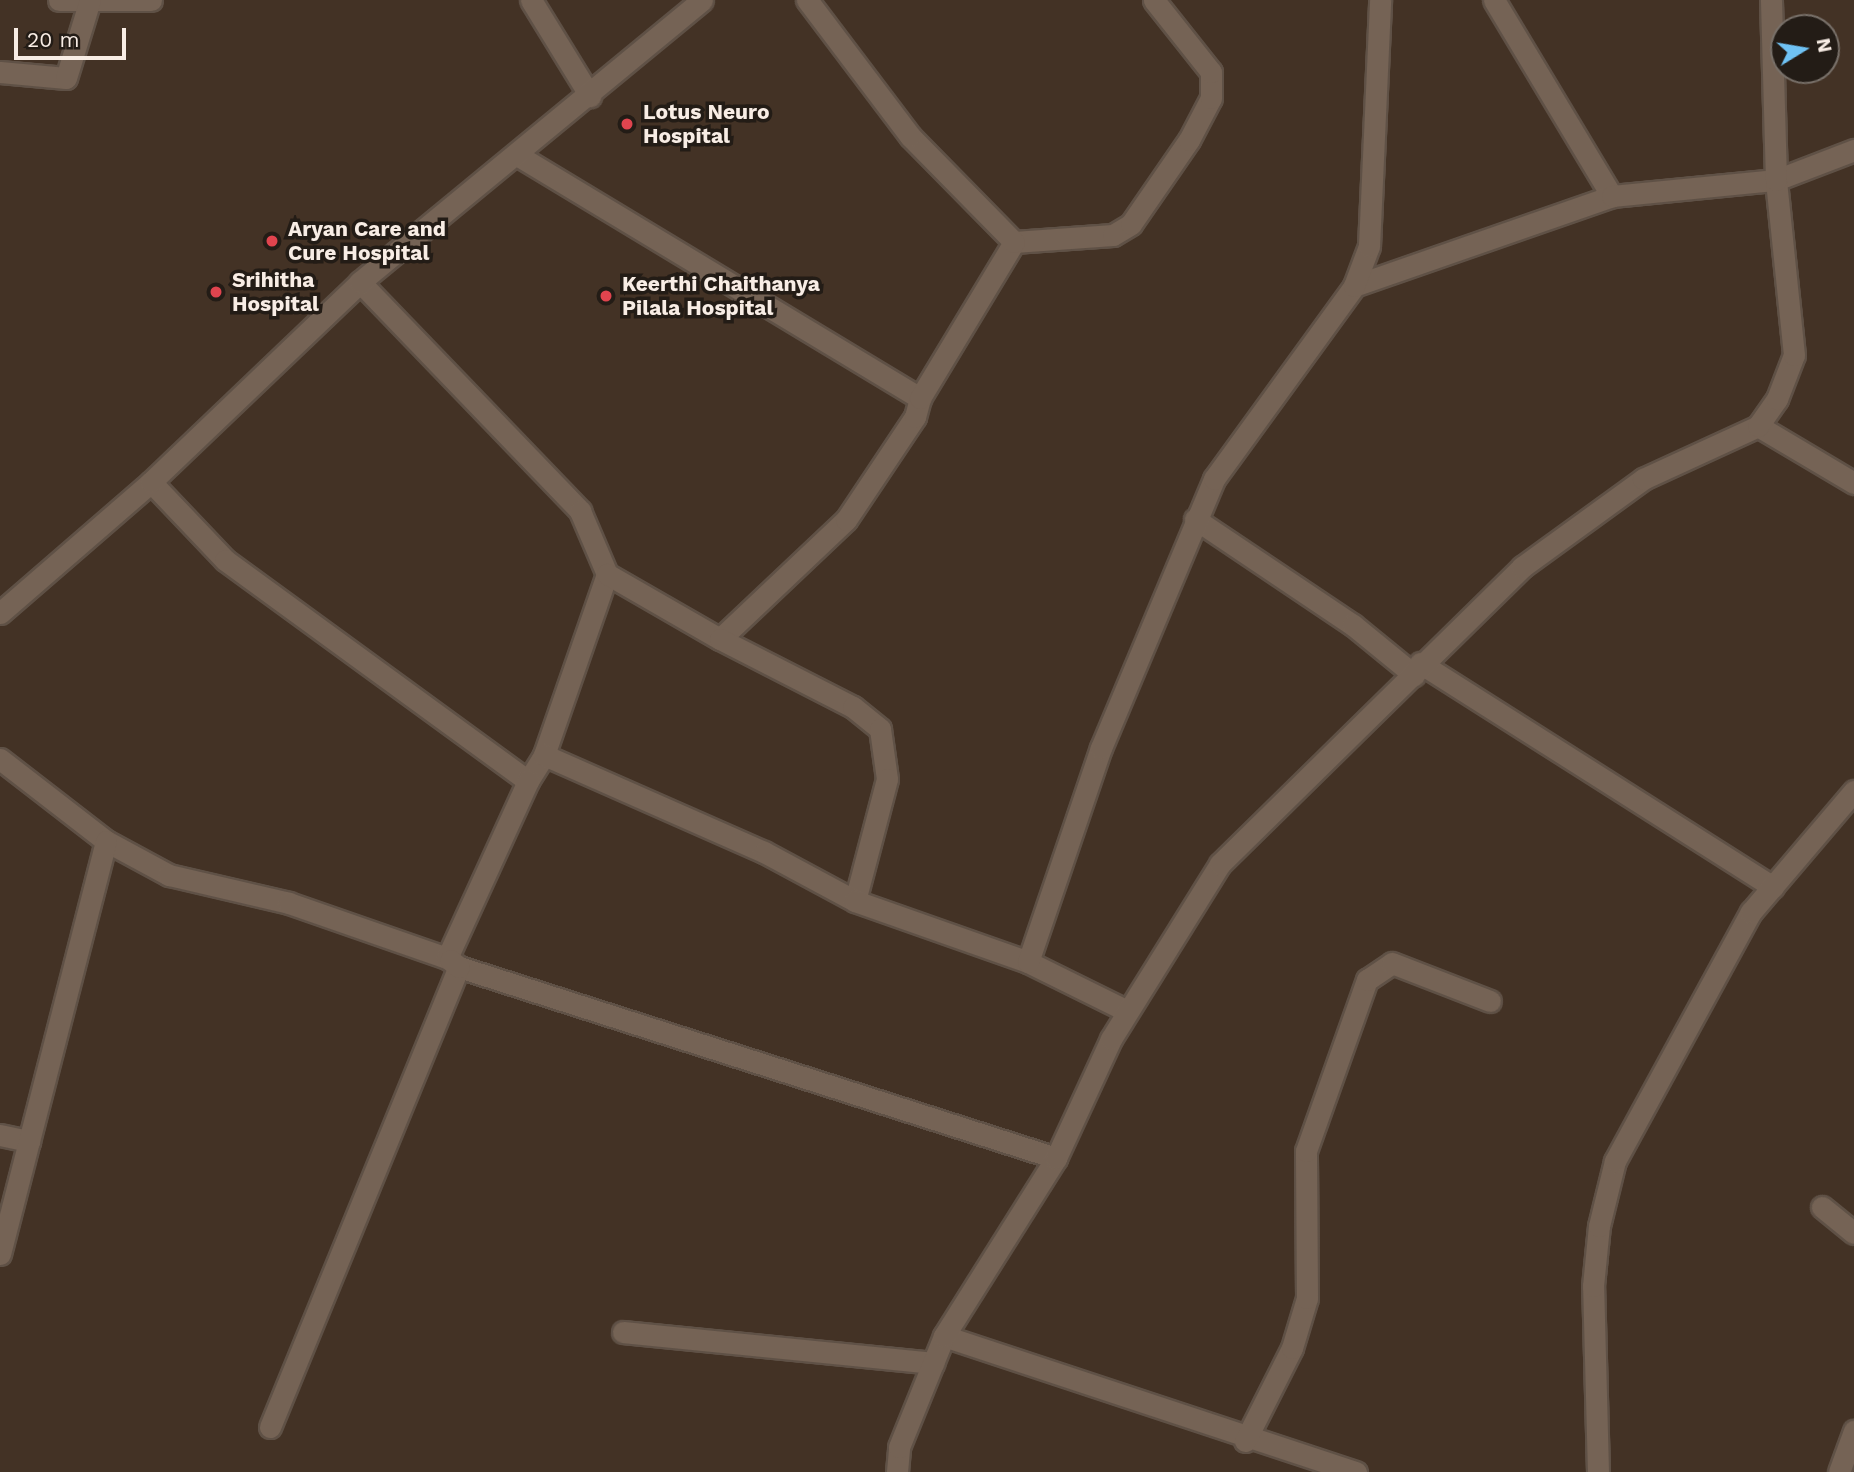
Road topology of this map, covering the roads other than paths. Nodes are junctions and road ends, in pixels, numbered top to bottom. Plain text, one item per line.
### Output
1 (59, 0) edge
2 (151, 0) edge
3 (531, 0) edge
4 (702, 0) edge
5 (807, 0) edge
6 (1154, 0) edge
7 (1380, 0) edge
8 (1494, 0) edge
9 (1771, 0) edge
10 (91, 2) edge
11 (0, 72) edge
12 (590, 96) junction
13 (1854, 150) edge
14 (517, 155) junction
15 (1776, 180) junction
16 (1612, 196) junction
17 (1014, 242) junction
18 (360, 282) junction
19 (1354, 286) junction
20 (920, 398) junction
21 (1758, 426) junction
22 (151, 482) junction
23 (1854, 483) edge
24 (1195, 519) junction
25 (607, 574) junction
26 (0, 613) edge
27 (720, 639) junction
28 (1417, 669) junction
29 (544, 755) junction
30 (0, 759) edge
31 (528, 781) junction
32 (1854, 791) edge
33 (106, 841) junction
34 (1773, 887) junction
35 (855, 901) junction
36 (453, 962) junction
37 (1028, 962) junction
38 (1490, 1001) dead end
39 (1127, 1011) junction
40 (0, 1135) edge
41 (29, 1140) junction
42 (1056, 1158) junction
43 (1822, 1207) dead end
44 (1854, 1233) edge
45 (0, 1254) edge
46 (623, 1332) dead end
47 (944, 1336) junction
48 (933, 1363) junction
49 (270, 1427) dead end
50 (1854, 1431) edge
51 (1245, 1441) junction
52 (897, 1472) edge
53 (1356, 1472) edge
54 (1598, 1472) edge
55 (1839, 1472) edge

1 - 10 street
2 - 10 street
3 - 12 street
4 - 12 street
5 - 17 street
6 - 17 street
7 - 19 street
8 - 16 street
9 - 15 street
10 - 11 street
12 - 14 street
13 - 15 street
14 - 18 street
14 - 20 street
15 - 16 street
15 - 21 street
16 - 19 street
17 - 20 street
18 - 22 street
18 - 25 street
19 - 24 street
20 - 27 street
21 - 23 street
21 - 28 street
22 - 26 street
22 - 31 street
24 - 28 street
24 - 37 street
25 - 27 street
25 - 29 street
27 - 35 street
28 - 34 street
28 - 39 street
29 - 31 street
29 - 35 street
30 - 33 street
31 - 36 street
32 - 34 street
33 - 36 street
33 - 41 street
34 - 54 street
35 - 37 street
36 - 42 street
36 - 49 street
37 - 39 street
38 - 51 street
39 - 42 street
40 - 41 street
41 - 45 street
42 - 47 street
43 - 44 street
46 - 48 street
47 - 48 street
47 - 51 street
48 - 52 street
50 - 55 street
51 - 53 street

